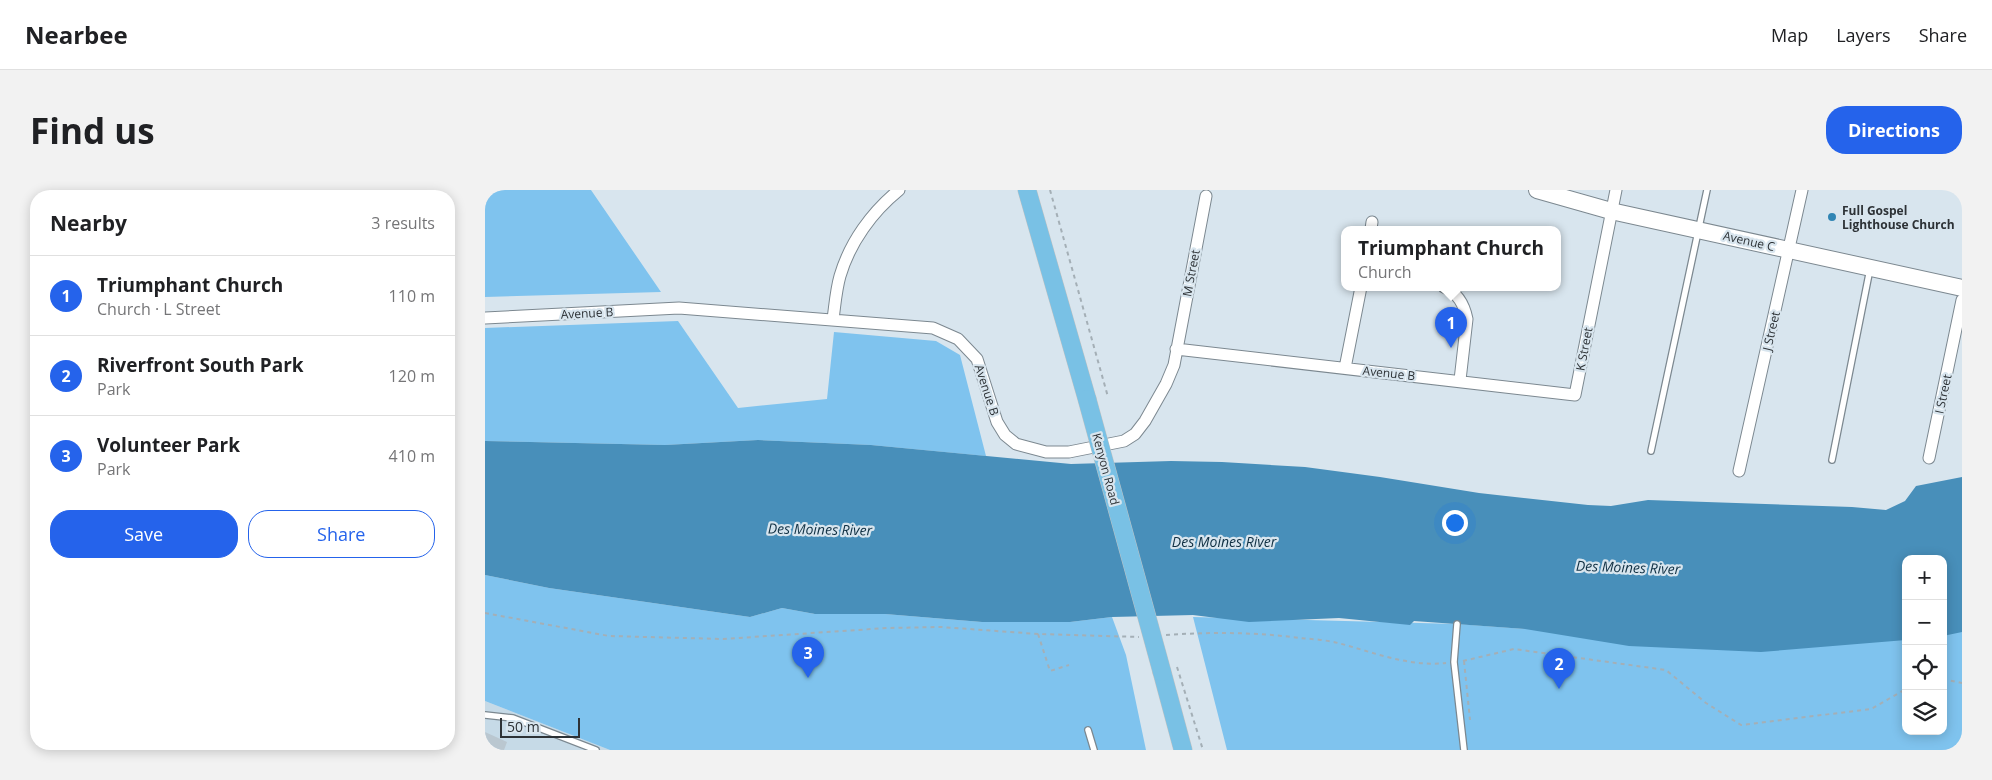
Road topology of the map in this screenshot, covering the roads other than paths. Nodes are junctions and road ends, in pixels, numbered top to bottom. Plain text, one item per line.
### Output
1 (899, 190) edge
2 (1027, 190) edge
3 (1537, 190) edge
4 (1616, 190) edge
5 (1707, 190) edge
6 (1802, 190) edge
7 (1206, 196) dead end
8 (1611, 211) junction
9 (1699, 229) junction
10 (1789, 250) junction
11 (1870, 269) junction
12 (1962, 288) edge
13 (1360, 291) edge
14 (1453, 291) edge
15 (1962, 300) edge
16 (485, 318) edge
17 (833, 319) junction
18 (1176, 349) junction
19 (1345, 368) junction
20 (1460, 380) junction
21 (1651, 451) dead end
22 (1929, 458) dead end
23 (1832, 460) dead end
24 (1739, 471) dead end
25 (1457, 624) dead end
26 (485, 715) edge
27 (1088, 730) dead end
28 (596, 750) edge
29 (1094, 750) edge
30 (1183, 750) edge
31 (1464, 750) edge

1 - 17 street
2 - 30 main road, Kenyon Road, bridge
3 - 8 street, Avenue C
4 - 8 street, K Street
5 - 9 lane
6 - 10 street, J Street
7 - 18 street, M Street
8 - 9 street, Avenue C
8 - 20 street, K Street
9 - 10 street, Avenue C
9 - 21 lane
10 - 11 street, Avenue C
10 - 24 street, J Street
11 - 12 street, Avenue C
11 - 23 lane
13 - 19 street
14 - 20 street
15 - 22 street, I Street
16 - 17 street, Avenue B
17 - 18 street, Avenue B
18 - 19 street, Avenue B
19 - 20 street, Avenue B
25 - 31 lane
26 - 28 lane
27 - 29 lane

